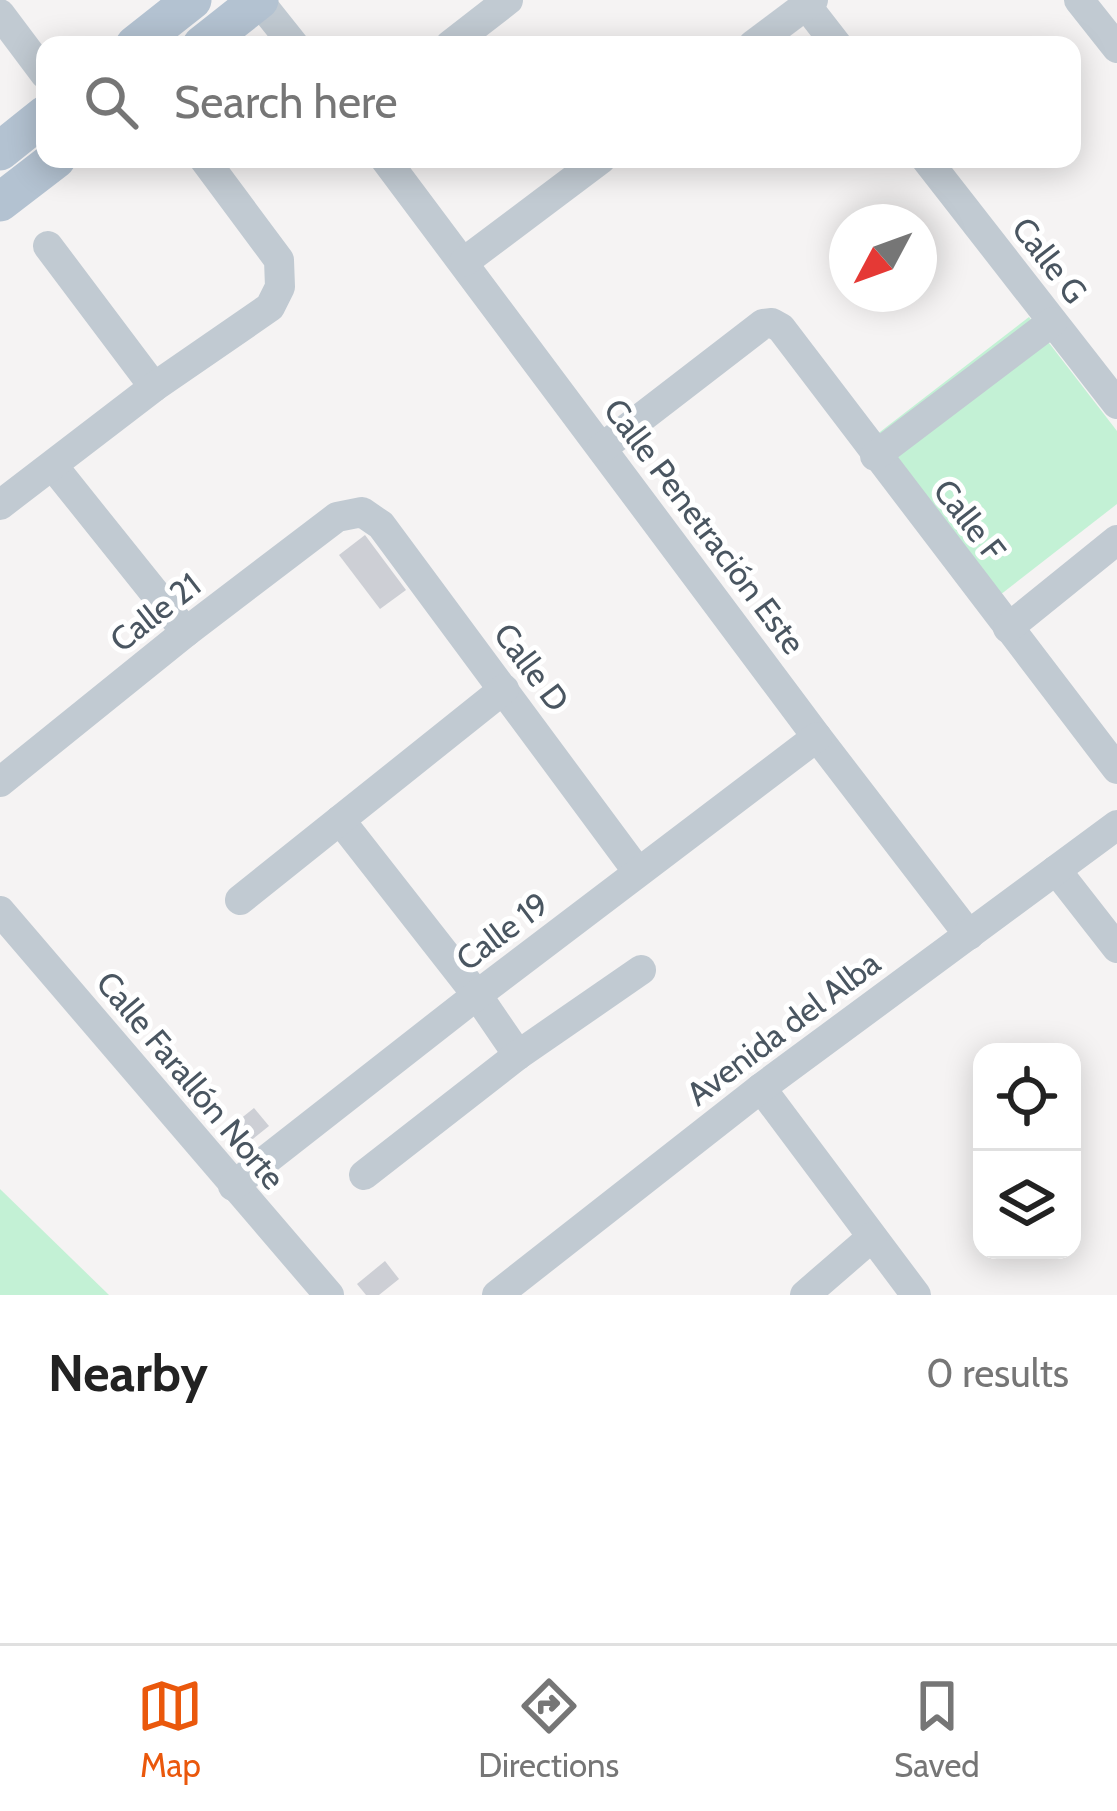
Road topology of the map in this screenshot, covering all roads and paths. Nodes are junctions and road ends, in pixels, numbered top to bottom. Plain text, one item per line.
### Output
1 (192, 0) edge
2 (258, 0) edge
3 (508, 0) edge
4 (1079, 0) edge
5 (810, 3) edge
6 (0, 14) edge
7 (146, 36) edge
8 (213, 36) edge
9 (287, 36) edge
10 (462, 36) edge
11 (765, 36) edge
12 (831, 36) edge
13 (1116, 46) edge
14 (36, 62) edge
15 (36, 128) edge
16 (36, 165) edge
17 (210, 168) edge
18 (392, 168) edge
19 (589, 168) edge
20 (933, 168) edge
21 (6, 173) edge
22 (48, 246) dead end
23 (464, 262) junction
24 (1052, 322) junction
25 (154, 387) junction
26 (1117, 404) edge
27 (602, 448) junction
28 (875, 456) junction
29 (53, 466) junction
30 (0, 505) edge
31 (362, 512) joint
32 (1117, 540) edge
33 (1007, 628) junction
34 (186, 632) junction
35 (504, 689) junction
36 (817, 737) junction
37 (1117, 769) edge
38 (0, 782) edge
39 (340, 820) junction
40 (1117, 824) edge
41 (1056, 870) junction
42 (638, 872) junction
43 (240, 900) dead end
44 (0, 910) edge
45 (969, 935) junction
46 (1117, 948) edge
47 (641, 970) dead end
48 (477, 995) junction
49 (518, 1055) junction
50 (761, 1088) junction
51 (364, 1175) dead end
52 (233, 1186) junction
53 (872, 1237) junction
54 (329, 1295) edge
55 (497, 1295) edge
56 (805, 1295) edge
57 (916, 1295) edge

1 - 7 main road
2 - 8 main road
2 - 9 street
3 - 10 street
4 - 13 street
5 - 11 street
5 - 12 street
6 - 14 street
15 - 21 main road
16 - 21 main road
17 - 25 street
18 - 23 street, Calle Penetración Este
19 - 23 street
20 - 24 street, Calle G
22 - 25 street
23 - 27 street, Calle Penetración Este
24 - 26 street, Calle G
24 - 28 street
25 - 29 street
27 - 28 street, Calle F
27 - 36 street, Calle Penetración Este
28 - 33 street, Calle F
29 - 30 street
29 - 34 street
31 - 34 street, Calle 21
31 - 35 street, Calle D
32 - 33 street
33 - 37 street, Calle F
34 - 38 street, Calle 21
35 - 39 street
35 - 42 street, Calle D
36 - 42 street, Calle 19
36 - 45 street, Calle Penetración Este
39 - 43 street
39 - 48 street
40 - 41 street, Avenida del Alba
41 - 45 street, Avenida del Alba
41 - 46 street
42 - 48 street, Calle 19
44 - 52 street, Calle Farallón Norte
45 - 50 street, Avenida del Alba
47 - 49 street
48 - 49 street
48 - 52 street, Calle 19
49 - 51 street
50 - 53 street
50 - 55 street, Avenida del Alba
52 - 54 street, Calle Farallón Norte
53 - 56 street
53 - 57 street

